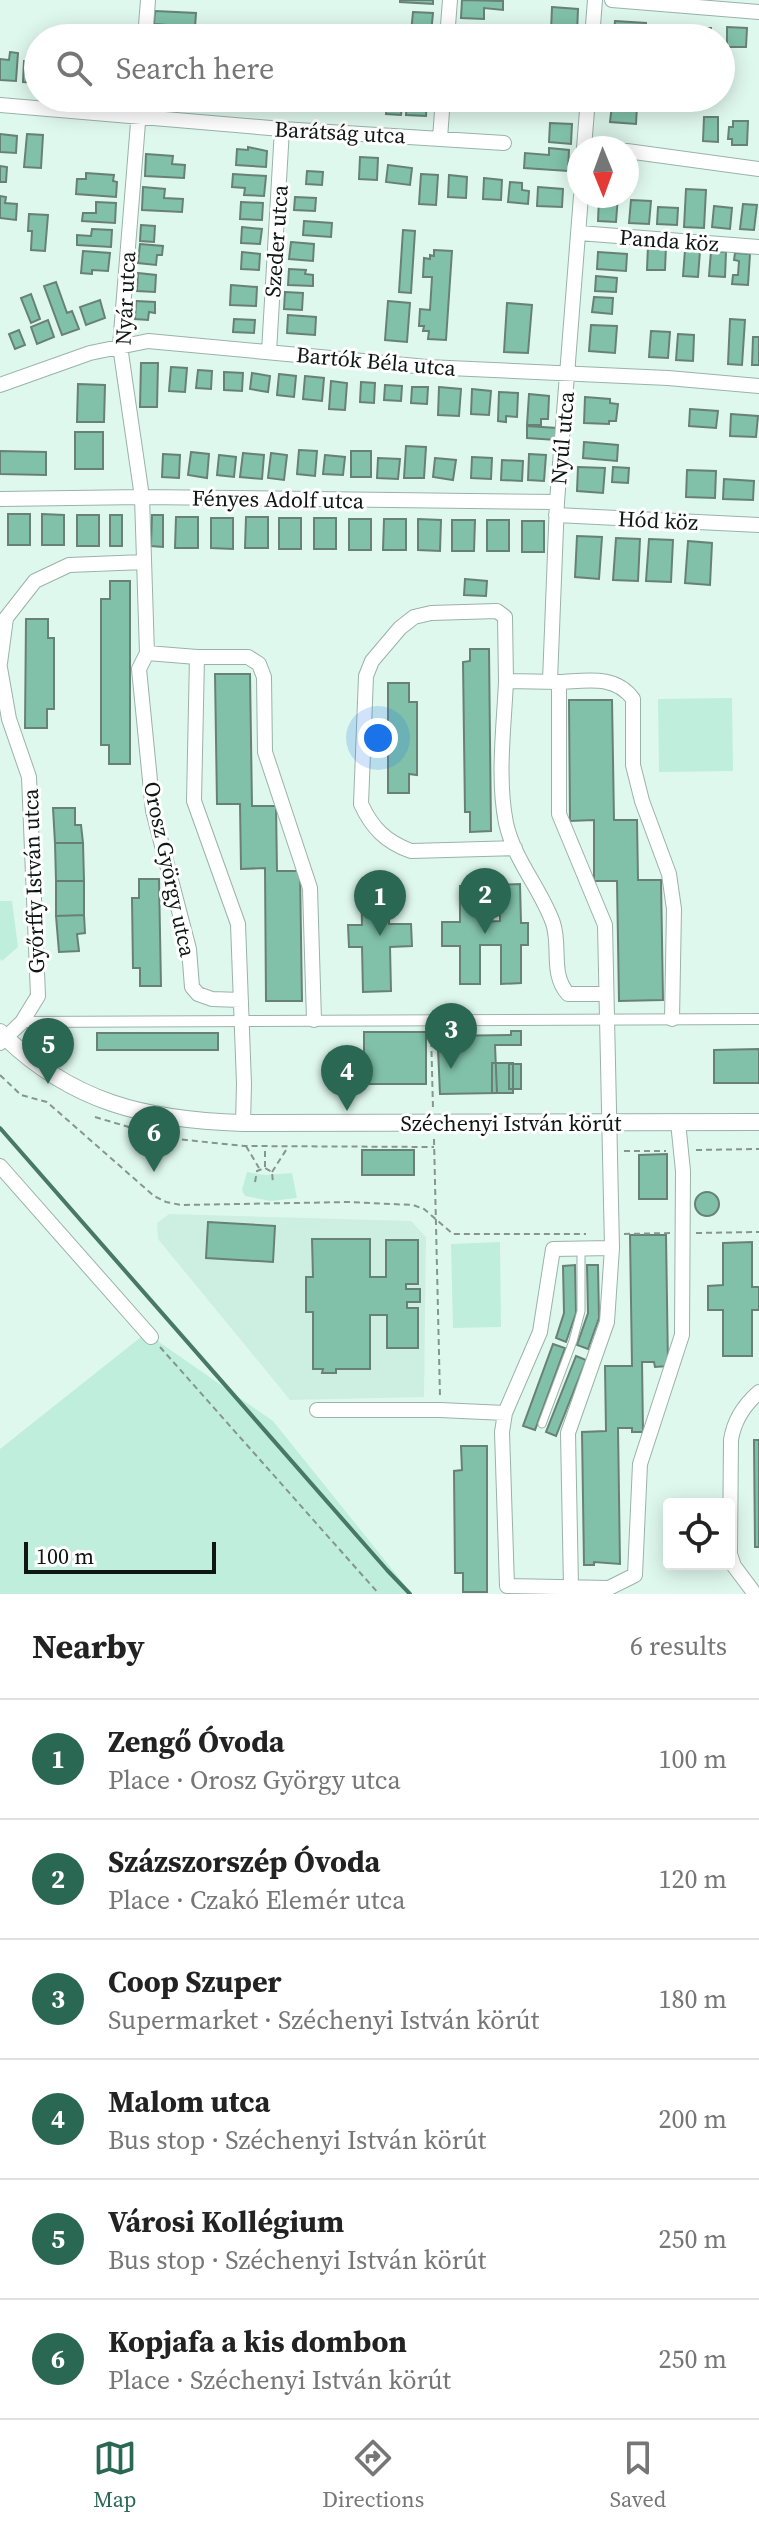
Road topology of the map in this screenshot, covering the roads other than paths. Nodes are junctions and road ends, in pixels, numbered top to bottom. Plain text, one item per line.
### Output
1 (148, 0) edge
2 (450, 0) edge
3 (595, 0) edge
4 (612, 0) edge
5 (759, 12) edge
6 (146, 24) edge
7 (448, 24) edge
8 (593, 24) edge
9 (0, 105) edge
10 (24, 107) edge
11 (80, 112) edge
12 (139, 112) edge
13 (442, 112) edge
14 (587, 112) edge
15 (138, 117) junction
16 (282, 129) junction
17 (585, 136) edge
18 (440, 138) junction
19 (504, 143) dead end
20 (639, 153) edge
21 (759, 169) edge
22 (580, 208) edge
23 (579, 233) junction
24 (759, 247) edge
25 (120, 346) junction
26 (269, 352) junction
27 (567, 374) junction
28 (0, 385) edge
29 (759, 386) edge
30 (142, 497) junction
31 (0, 499) edge
32 (557, 509) junction
33 (759, 525) edge
34 (144, 562) junction
35 (147, 653) junction
36 (197, 657) junction
37 (0, 666) edge
38 (506, 681) junction
39 (554, 682) junction
40 (515, 848) junction
41 (606, 994) junction
42 (241, 1000) junction
43 (606, 1019) junction
44 (672, 1019) junction
45 (759, 1019) edge
46 (314, 1020) junction
47 (241, 1021) junction
48 (22, 1022) junction
49 (2, 1038) edge
50 (609, 1122) junction
51 (678, 1122) junction
52 (759, 1122) edge
53 (243, 1123) junction
54 (0, 1166) edge
55 (612, 1241) junction
56 (581, 1249) junction
57 (151, 1337) road end
58 (759, 1392) edge
59 (317, 1410) dead end
60 (505, 1413) junction
61 (542, 1424) dead end
62 (571, 1587) junction
63 (507, 1590) edge
64 (755, 1594) edge

1 - 6 street
2 - 7 street
3 - 8 street
4 - 5 street
9 - 10 street, Barátság utca
11 - 15 street, Barátság utca
12 - 15 street, Nyár utca
13 - 18 street
14 - 17 street
15 - 16 street, Barátság utca
15 - 25 street, Nyár utca
16 - 18 street, Barátság utca
16 - 26 street, Szeder utca
18 - 19 street, Barátság utca
20 - 21 street
22 - 23 street, Nyúl utca
23 - 24 street, Panda köz
23 - 27 street, Nyúl utca
25 - 26 street, Bartók Béla utca
25 - 28 street, Bartók Béla utca
25 - 30 street, Nyár utca
26 - 27 street, Bartók Béla utca
27 - 29 street, Bartók Béla utca
27 - 32 street, Nyúl utca
30 - 31 street, Fényes Adolf utca
30 - 32 street, Fényes Adolf utca
30 - 34 street, Orosz György utca
32 - 33 street, Hód köz
32 - 39 street, Nyúl utca
34 - 35 street, Orosz György utca
34 - 37 street, Győrffy István utca
35 - 36 street
35 - 42 street, Orosz György utca
36 - 42 street, Orosz György utca
36 - 46 street
37 - 48 street, Győrffy István utca
38 - 39 street
38 - 40 street
38 - 40 street
39 - 41 street, Nyúl utca
39 - 44 street
40 - 41 street
41 - 43 street, Nyúl utca
42 - 47 street, Orosz György utca
43 - 44 street
43 - 46 street
43 - 50 street, Nyúl utca
44 - 45 street
46 - 47 street
47 - 48 street
47 - 53 street, Orosz György utca
48 - 49 street, Győrffy István utca
49 - 53 street, Széchenyi István körút
50 - 51 street, Széchenyi István körút
50 - 53 street, Széchenyi István körút
50 - 55 street, Nyúl utca
51 - 52 street, Széchenyi István körút
51 - 62 street
54 - 57 street
55 - 56 street
55 - 62 street, Nyúl utca
56 - 60 street
56 - 61 lane
58 - 64 street
59 - 60 street
60 - 63 street
62 - 63 street

